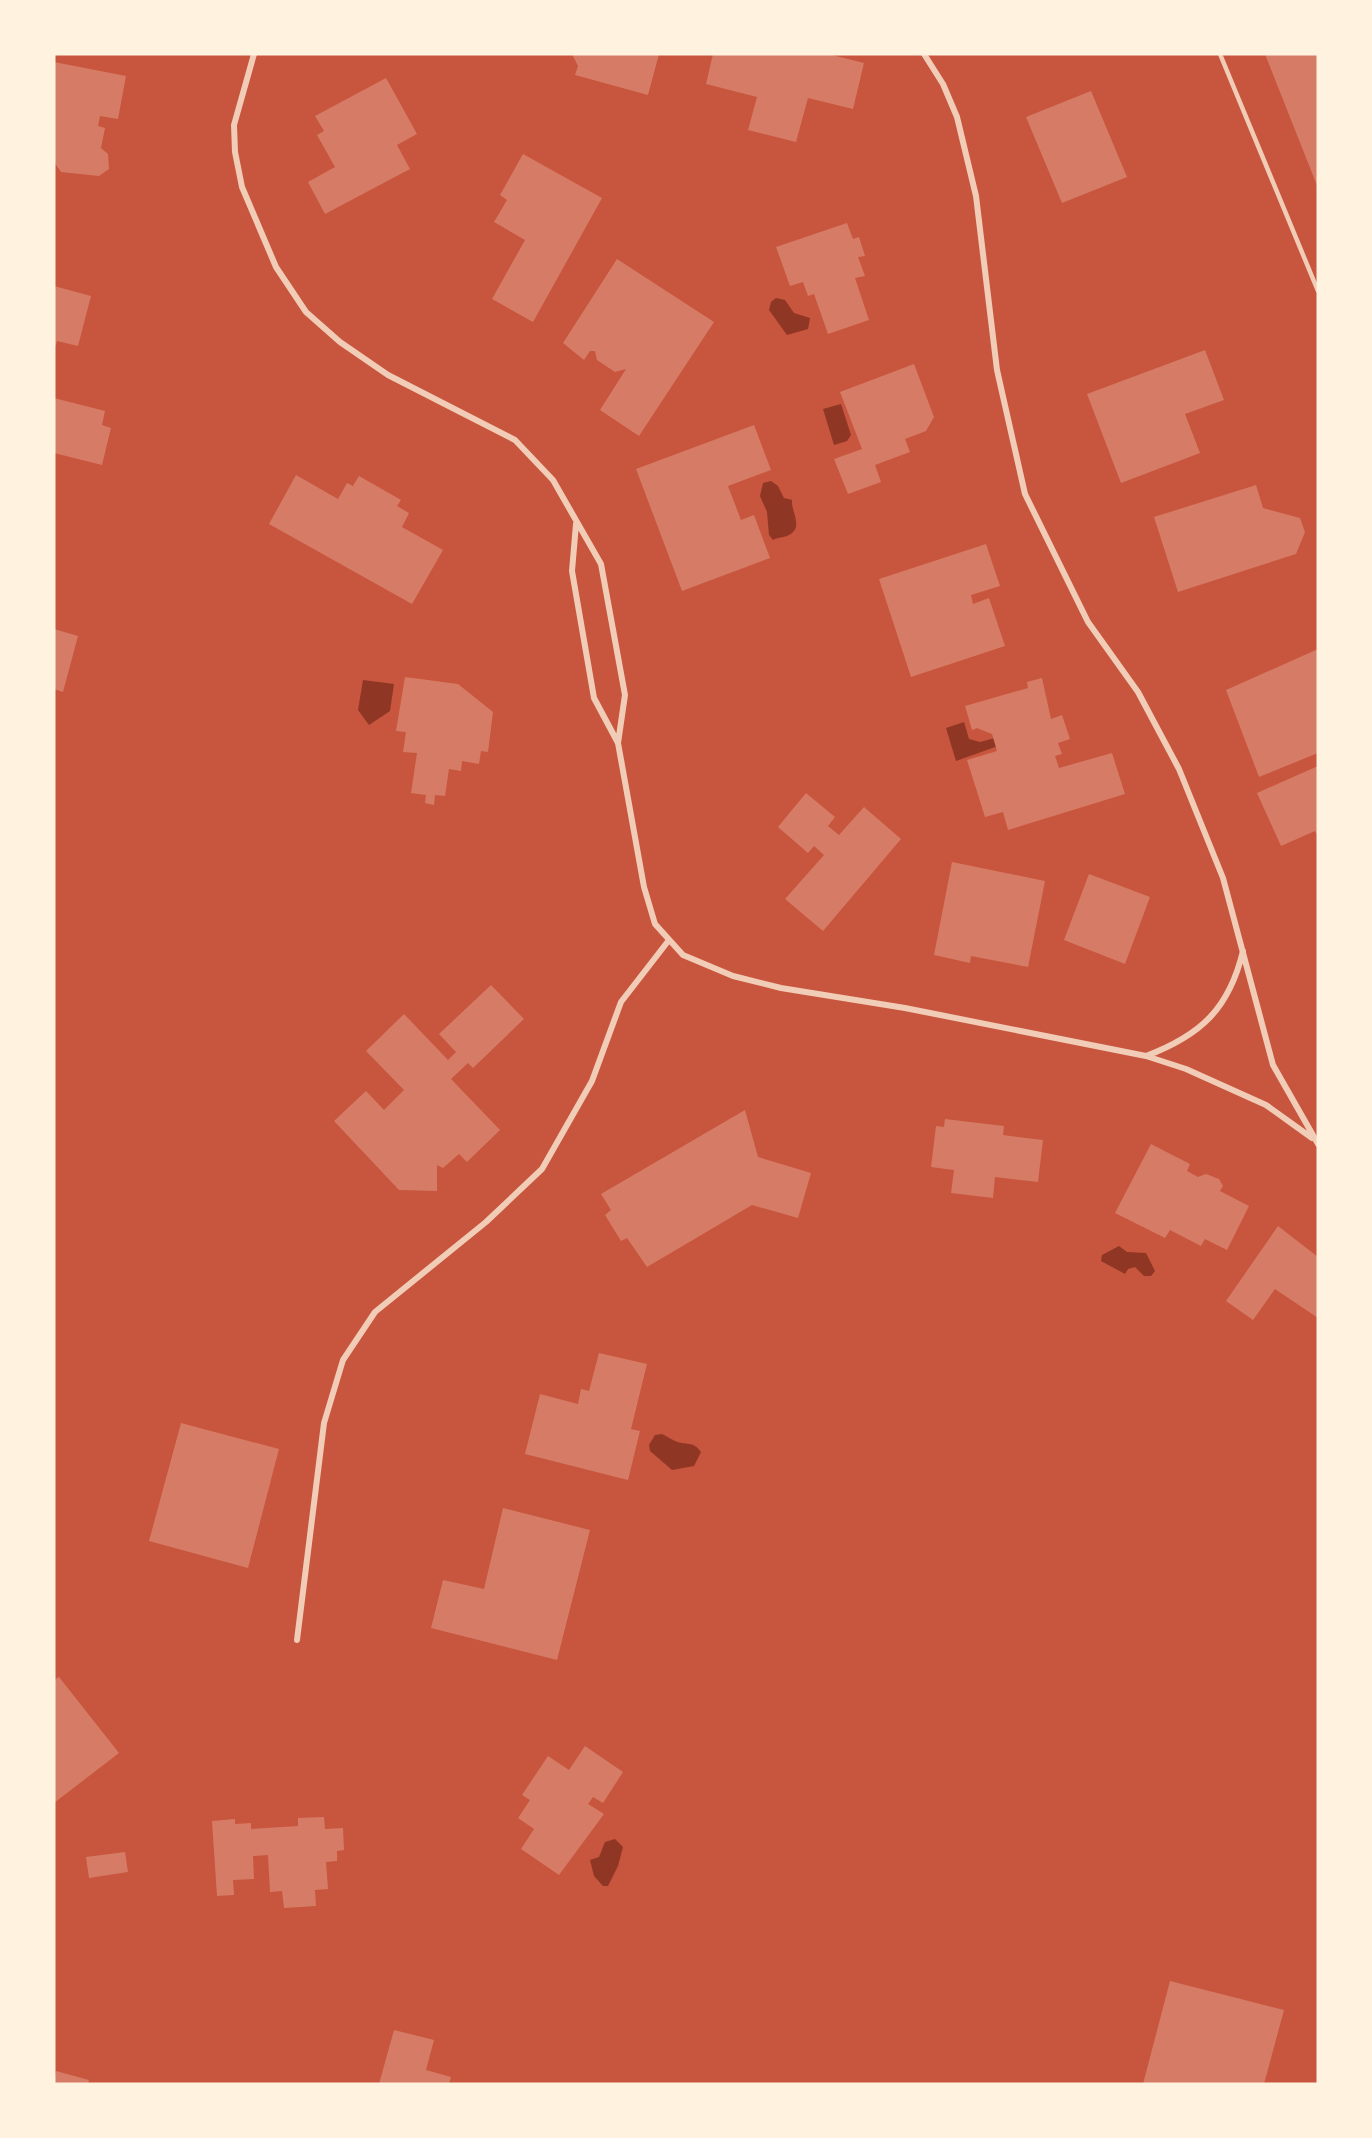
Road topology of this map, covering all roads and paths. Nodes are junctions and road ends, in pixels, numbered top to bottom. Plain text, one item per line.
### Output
1 (254, 54) edge
2 (924, 54) edge
3 (1220, 54) edge
4 (1318, 291) edge
5 (576, 524) junction
6 (618, 743) junction
7 (669, 940) junction
8 (1244, 950) junction
9 (1146, 1056) junction
10 (1316, 1142) edge
11 (297, 1640) dead end

1 - 5 street
2 - 8 street
3 - 4 lane
5 - 6 street
5 - 6 street
6 - 7 street
7 - 9 street
7 - 11 street
8 - 9 street
8 - 10 street
9 - 10 street

